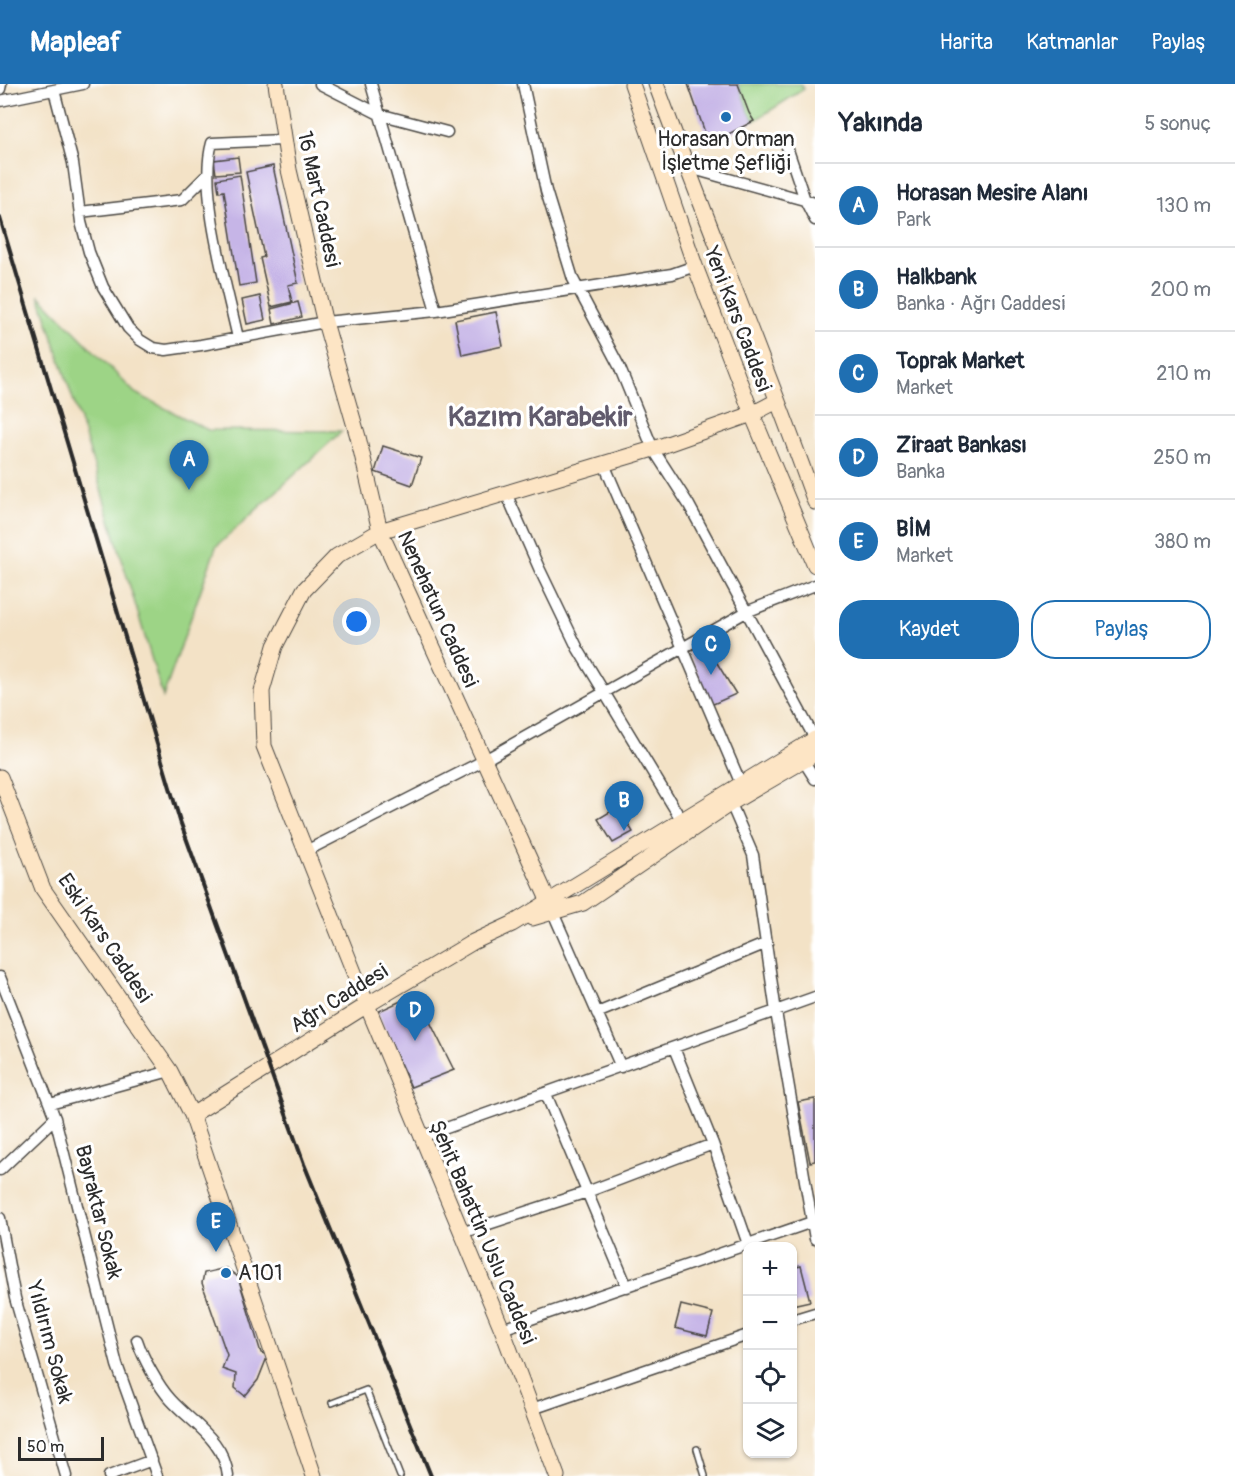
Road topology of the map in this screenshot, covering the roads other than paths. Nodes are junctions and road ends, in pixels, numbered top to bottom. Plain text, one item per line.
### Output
1 (1, 84) edge
2 (83, 84) edge
3 (276, 84) edge
4 (320, 84) edge
5 (370, 84) edge
6 (523, 84) edge
7 (632, 84) edge
8 (656, 84) edge
9 (0, 89) edge
10 (54, 90) junction
11 (0, 101) edge
12 (380, 114) junction
13 (447, 132) dead end
14 (283, 140) junction
15 (785, 141) dead end
16 (686, 167) junction
17 (207, 175) junction
18 (810, 202) edge
19 (80, 212) junction
20 (815, 220) edge
21 (695, 266) junction
22 (578, 288) junction
23 (436, 311) junction
24 (325, 322) junction
25 (238, 338) junction
26 (777, 401) junction
27 (752, 414) junction
28 (653, 449) junction
29 (604, 464) junction
30 (506, 493) junction
31 (815, 502) edge
32 (380, 531) junction
33 (815, 565) edge
34 (815, 585) edge
35 (746, 612) junction
36 (683, 648) junction
37 (604, 693) junction
38 (815, 739) edge
39 (809, 757) edge
40 (483, 761) junction
41 (0, 777) edge
42 (815, 779) edge
43 (741, 784) junction
44 (728, 798) junction
45 (682, 821) junction
46 (306, 850) junction
47 (550, 907) junction
48 (767, 944) junction
49 (0, 977) edge
50 (815, 998) edge
51 (367, 1005) junction
52 (776, 1012) junction
53 (597, 1013) junction
54 (674, 1048) junction
55 (621, 1067) junction
56 (170, 1071) junction
57 (546, 1094) junction
58 (50, 1104) junction
59 (192, 1115) junction
60 (55, 1118) junction
61 (421, 1137) junction
62 (713, 1144) junction
63 (0, 1170) edge
64 (587, 1192) junction
65 (0, 1218) edge
66 (812, 1222) junction
67 (461, 1233) junction
68 (815, 1239) edge
69 (747, 1242) edge
70 (754, 1242) edge
71 (743, 1246) edge
72 (627, 1287) junction
73 (815, 1313) edge
74 (797, 1318) edge
75 (502, 1329) junction
76 (743, 1336) edge
77 (137, 1340) dead end
78 (332, 1403) dead end
79 (532, 1409) junction
80 (697, 1449) dead end
81 (152, 1460) junction
82 (66, 1476) edge
83 (109, 1476) edge
84 (157, 1476) edge
85 (228, 1476) edge
86 (314, 1476) edge
87 (400, 1476) edge
88 (557, 1476) edge
89 (705, 1476) edge

1 - 9 street
2 - 10 street
3 - 14 street, 16 Mart Caddesi
4 - 12 street
5 - 12 street
6 - 22 street
7 - 21 street, Yeni Kars Caddesi
8 - 16 street, Yeni Kars Caddesi
10 - 11 street
10 - 19 street
12 - 13 street
12 - 23 street
14 - 17 street
14 - 24 street, 16 Mart Caddesi
15 - 18 street
16 - 18 street
16 - 26 street, Yeni Kars Caddesi
17 - 19 street
17 - 25 street
18 - 20 street
19 - 25 street
21 - 22 street
21 - 27 street, Yeni Kars Caddesi
22 - 23 street
22 - 28 street
23 - 24 street
24 - 25 street
24 - 32 street, Nenehatun Caddesi
26 - 27 street, Şehit Bahattin Uslu Caddesi
26 - 31 street, Yeni Kars Caddesi
27 - 28 street, Şehit Bahattin Uslu Caddesi
27 - 33 street, Yeni Kars Caddesi
28 - 29 street, Şehit Bahattin Uslu Caddesi
28 - 35 street
29 - 30 street, Şehit Bahattin Uslu Caddesi
29 - 36 street
30 - 32 street, Şehit Bahattin Uslu Caddesi
30 - 37 street
32 - 40 street, Nenehatun Caddesi
32 - 46 street, Şehit Bahattin Uslu Caddesi
34 - 35 street
35 - 36 street
35 - 38 street
36 - 37 street
36 - 43 street
37 - 40 street
37 - 45 street
38 - 43 street, Ağrı Caddesi
39 - 42 street
39 - 44 street, Ağrı Caddesi
40 - 46 street
40 - 47 street, Nenehatun Caddesi
41 - 56 street, Eski Kars Caddesi
43 - 44 street, Ağrı Caddesi
44 - 45 street, Ağrı Caddesi
44 - 47 street, Ağrı Caddesi
44 - 48 street
45 - 47 street, Ağrı Caddesi
46 - 51 street, Şehit Bahattin Uslu Caddesi
47 - 51 street, Ağrı Caddesi
47 - 53 street
48 - 52 street
48 - 53 street
49 - 58 street, Bayraktar Sokak
50 - 52 street
51 - 59 street, Ağrı Caddesi
51 - 61 street, Şehit Bahattin Uslu Caddesi
52 - 54 street
52 - 66 street
53 - 55 street
54 - 55 street
54 - 62 street
55 - 57 street
56 - 58 street
56 - 59 street, Eski Kars Caddesi
57 - 61 street
57 - 64 street
58 - 60 street, Bayraktar Sokak
59 - 86 street, Eski Kars Caddesi
60 - 63 street
60 - 81 street, Bayraktar Sokak
61 - 67 street, Şehit Bahattin Uslu Caddesi
62 - 64 street
62 - 69 street
64 - 67 street
64 - 72 street
65 - 82 street, Yıldırım Sokak
66 - 68 street
66 - 70 street
67 - 75 street, Şehit Bahattin Uslu Caddesi
71 - 72 street
72 - 75 street
73 - 74 street
75 - 79 street, Şehit Bahattin Uslu Caddesi
76 - 79 street
77 - 85 street
78 - 87 lane
79 - 88 street, Şehit Bahattin Uslu Caddesi
80 - 89 lane
81 - 83 street
81 - 84 street, Bayraktar Sokak

